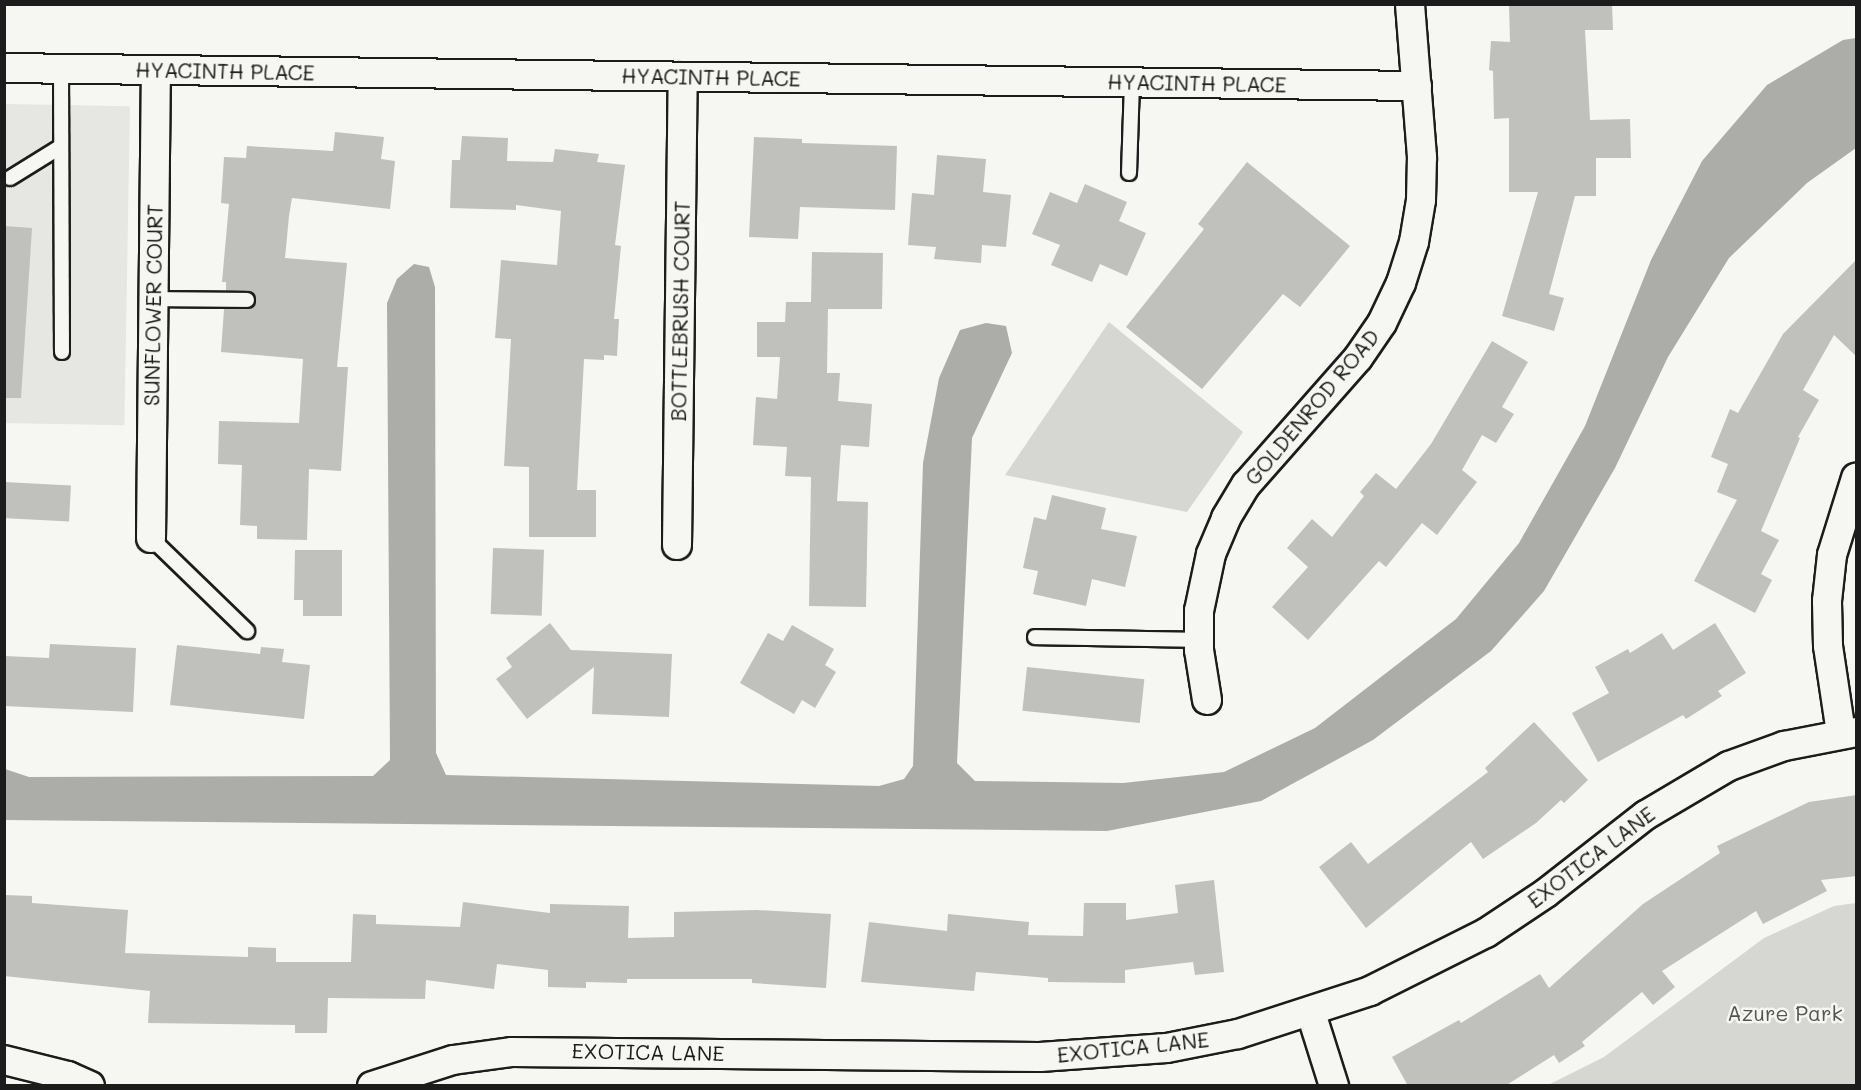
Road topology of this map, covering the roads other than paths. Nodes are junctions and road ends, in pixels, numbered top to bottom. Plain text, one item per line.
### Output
1 (1410, 4) edge
2 (4, 68) edge
3 (61, 69) junction
4 (156, 71) junction
5 (683, 77) junction
6 (1132, 82) junction
7 (1417, 86) junction
8 (60, 147) junction
9 (1129, 174) dead end
10 (10, 178) dead end
11 (153, 299) junction
12 (247, 300) dead end
13 (62, 352) dead end
14 (1857, 478) edge
15 (151, 538) joint
16 (677, 545) dead end
17 (247, 631) dead end
18 (1035, 637) dead end
19 (1199, 640) junction
20 (1207, 700) dead end
21 (1849, 732) edge
22 (1311, 1013) junction
23 (4, 1060) edge
24 (90, 1086) edge
25 (372, 1086) edge
26 (1334, 1086) edge

1 - 7 street, GOLDENROD ROAD
2 - 3 street, HYACINTH PLACE
3 - 4 street, HYACINTH PLACE
3 - 8 lane
4 - 5 street, HYACINTH PLACE
4 - 11 street, SUNFLOWER COURT
5 - 6 street, HYACINTH PLACE
5 - 16 street, BOTTLEBRUSH COURT
6 - 7 street, HYACINTH PLACE
6 - 9 lane
7 - 19 street, GOLDENROD ROAD
8 - 10 lane
8 - 13 lane
11 - 12 lane
11 - 15 street, SUNFLOWER COURT
14 - 21 street
15 - 17 lane
18 - 19 lane
19 - 20 street, GOLDENROD ROAD
21 - 22 street, EXOTICA LANE
22 - 25 street, EXOTICA LANE
22 - 26 street
23 - 24 street

